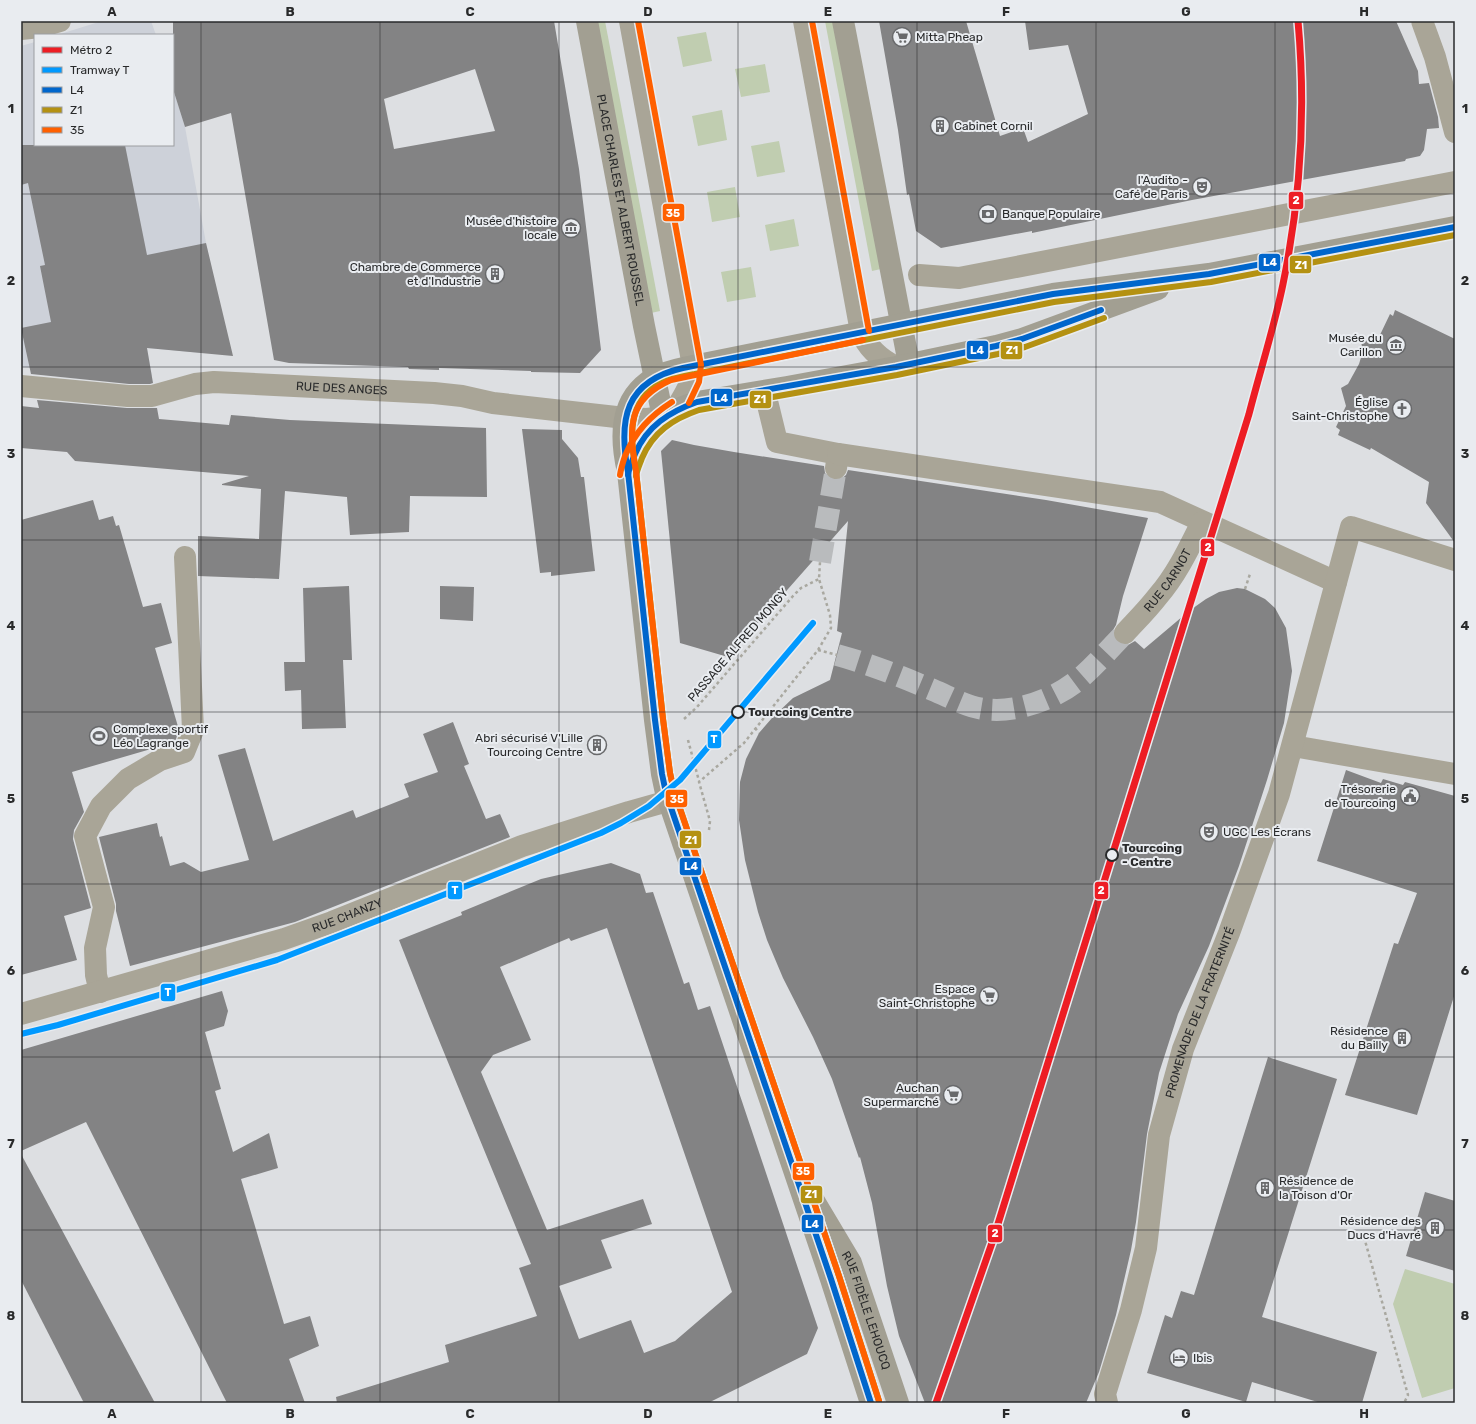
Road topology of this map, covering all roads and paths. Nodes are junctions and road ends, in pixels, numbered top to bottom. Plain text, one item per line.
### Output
1 (60, 21) edge
2 (587, 21) edge
3 (630, 21) edge
4 (804, 21) edge
5 (843, 21) edge
6 (1422, 21) edge
7 (21, 29) edge
8 (1455, 132) edge
9 (1455, 182) edge
10 (1455, 227) edge
11 (919, 274) dead end
12 (1209, 274) junction
13 (901, 324) junction
14 (861, 332) junction
15 (693, 366) junction
16 (902, 366) junction
17 (655, 378) junction
18 (21, 386) edge
19 (767, 401) dead end
20 (670, 413) junction
21 (625, 418) junction
22 (628, 472) junction
23 (1202, 522) junction
24 (185, 557) dead end
25 (1455, 560) edge
26 (820, 562) tunnel mouth
27 (819, 579) junction
28 (1336, 582) junction
29 (1125, 633) tunnel mouth
30 (818, 650) junction
31 (837, 656) tunnel mouth
32 (683, 720) dead end
33 (755, 728) junction
34 (760, 733) dead end
35 (686, 734) dead end
36 (1293, 746) junction
37 (1455, 774) edge
38 (699, 782) junction
39 (668, 801) junction
40 (707, 835) dead end
41 (100, 992) junction
42 (21, 1014) edge
43 (790, 1160) junction
44 (1364, 1237) dead end
45 (871, 1403) edge
46 (898, 1403) edge
47 (1107, 1403) edge
48 (1404, 1403) edge

1 - 7 street
2 - 17 main road, PLACE CHARLES ET ALBERT ROUSSEL
3 - 15 street
4 - 14 street
5 - 13 main road
6 - 8 street
9 - 11 street
10 - 12 main road
12 - 13 main road
12 - 16 main road
13 - 14 main road
13 - 16 main road
14 - 15 main road
14 - 16 street
15 - 17 main road
15 - 20 street
16 - 20 main road
17 - 20 main road, PLACE CHARLES ET ALBERT ROUSSEL
17 - 21 main road
18 - 21 street, RUE DES ANGES
19 - 23 street
20 - 21 street, RUE DES ANGES
20 - 22 main road, RUE FIDÈLE LEHOUCQ
21 - 22 main road, RUE FIDÈLE LEHOUCQ
22 - 39 main road, RUE FIDÈLE LEHOUCQ
23 - 28 street
23 - 29 street, RUE CARNOT
24 - 41 street
25 - 28 street, PROMENADE DE LA FRATERNITÉ
26 - 27 path
27 - 30 path
27 - 32 path, PASSAGE ALFRED MONGY
28 - 36 street, PROMENADE DE LA FRATERNITÉ
30 - 31 path
30 - 33 path
33 - 34 path
33 - 38 path
35 - 38 path
36 - 37 street
36 - 47 street, PROMENADE DE LA FRATERNITÉ
38 - 40 path
39 - 41 street, RUE CHANZY
39 - 43 main road, RUE FIDÈLE LEHOUCQ
41 - 42 street, RUE CHANZY
43 - 45 main road, RUE FIDÈLE LEHOUCQ
43 - 46 main road, RUE FIDÈLE LEHOUCQ
44 - 48 path

